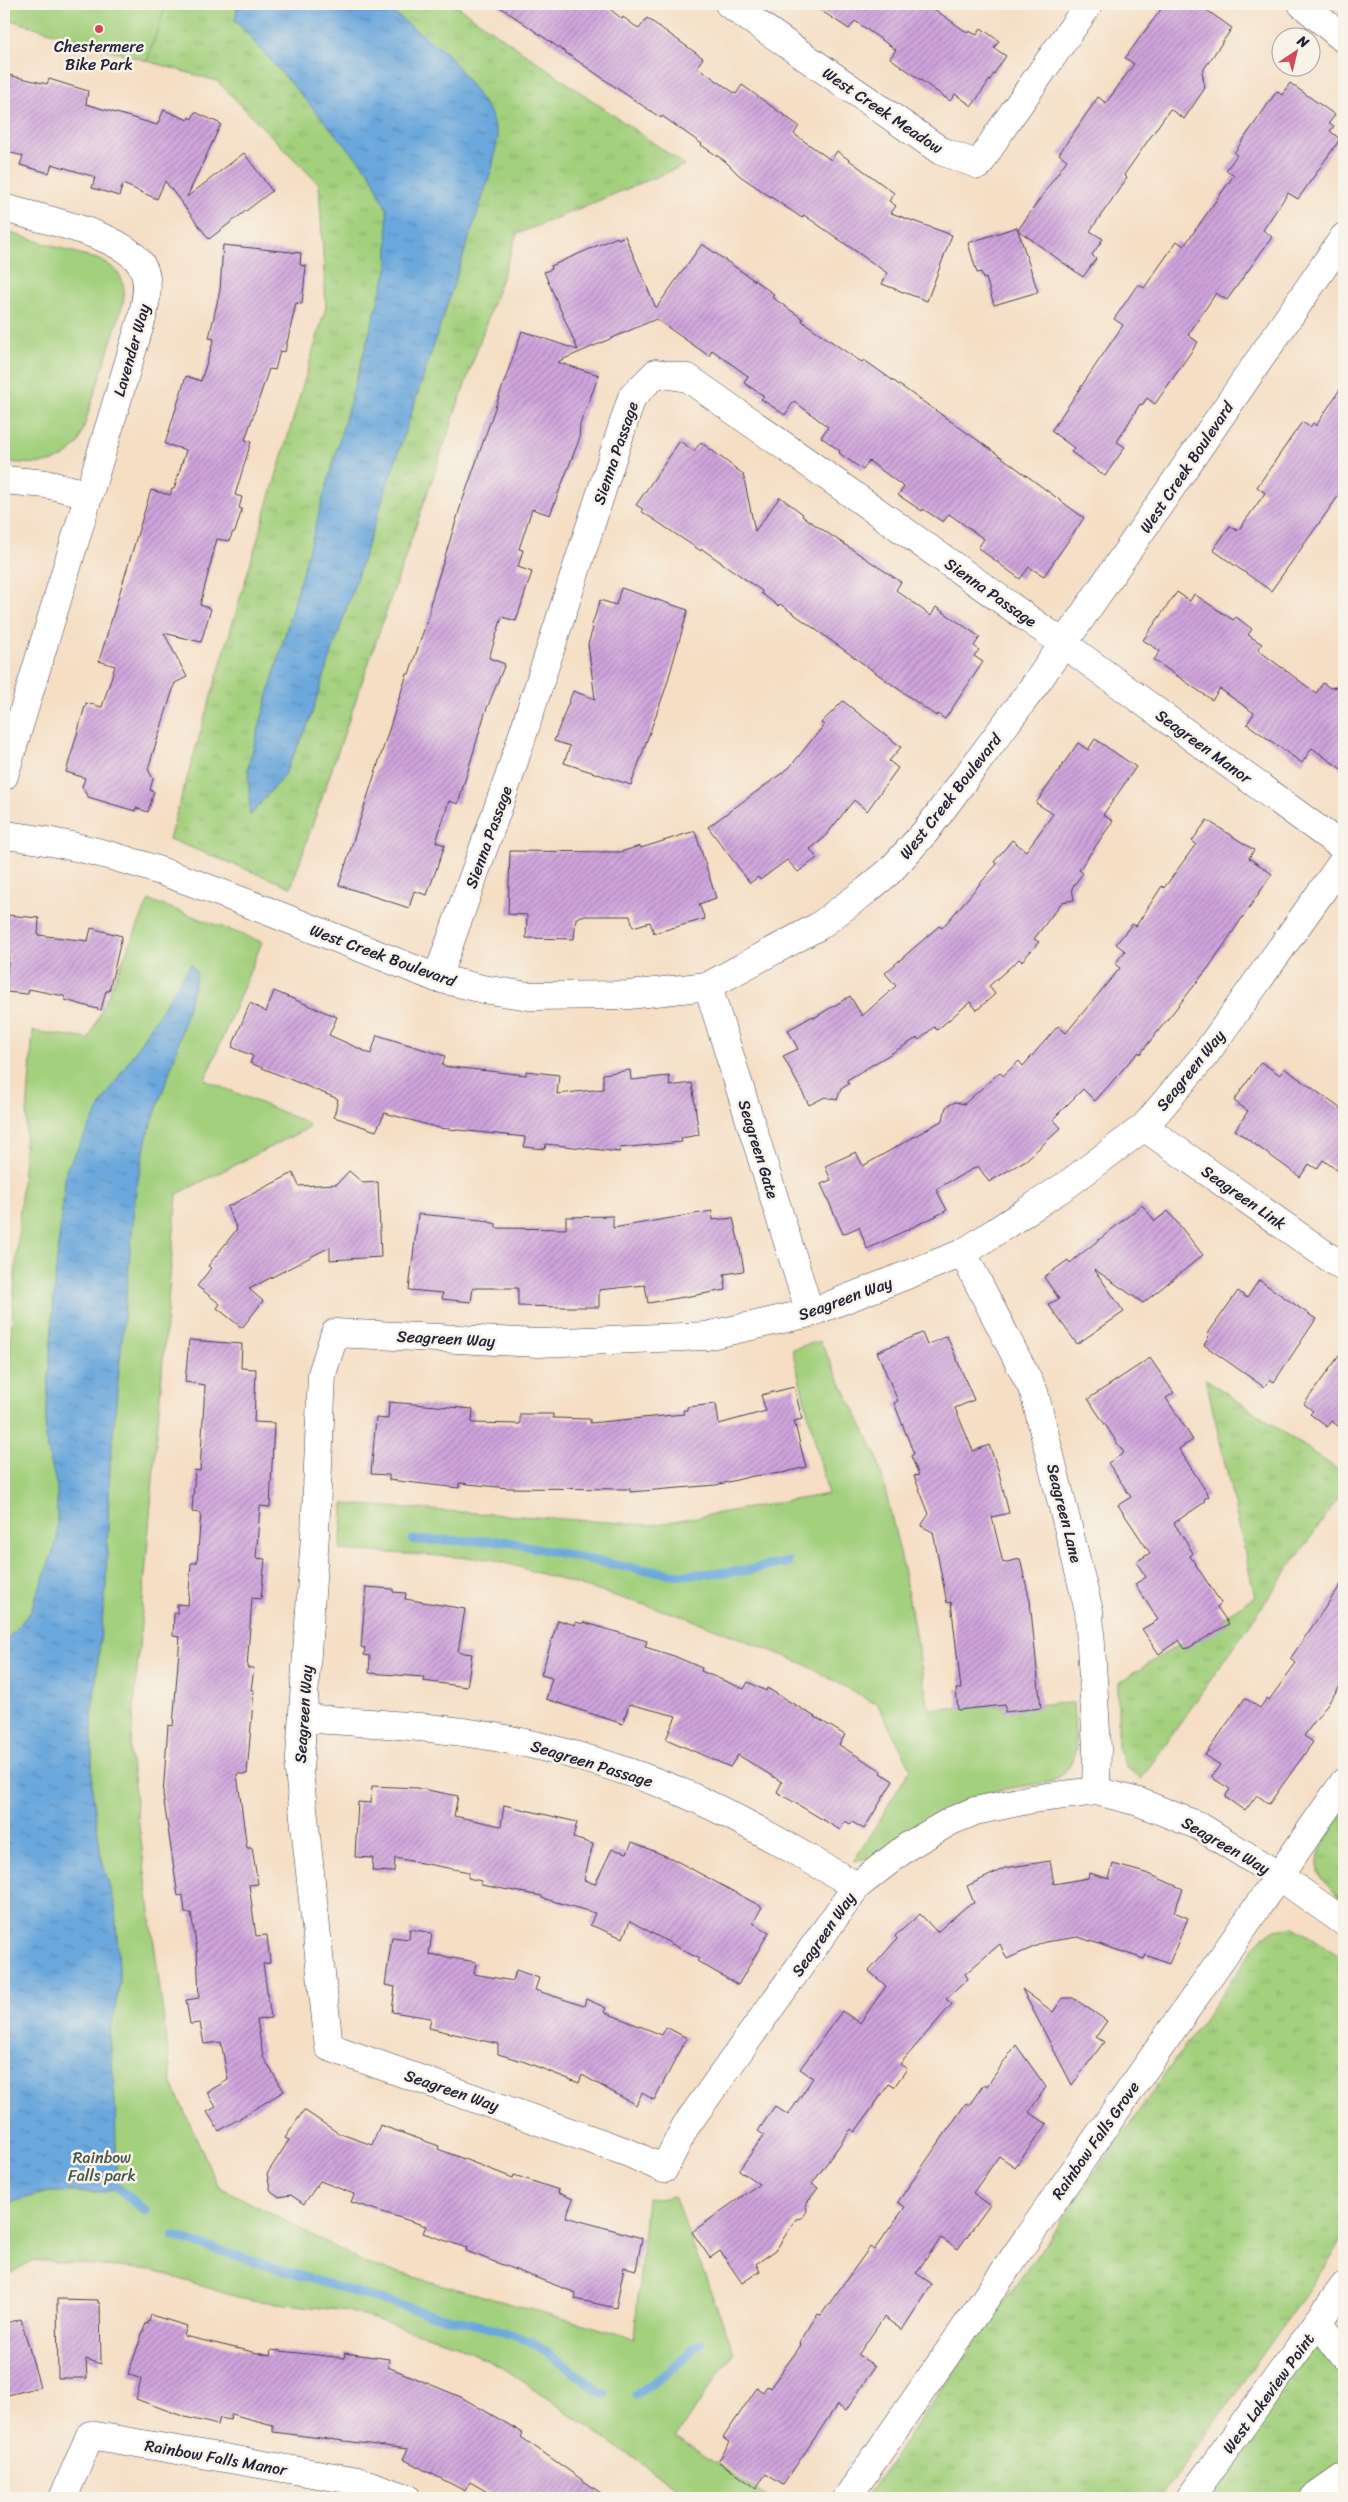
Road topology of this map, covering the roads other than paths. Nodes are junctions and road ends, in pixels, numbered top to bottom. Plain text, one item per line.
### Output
1 (729, 4) edge
2 (1089, 4) edge
3 (1302, 4) edge
4 (1344, 39) edge
5 (4, 208) edge
6 (1344, 237) edge
7 (4, 480) edge
8 (88, 494) junction
9 (1064, 644) junction
10 (4, 776) edge
11 (4, 835) edge
12 (1344, 848) edge
13 (1344, 860) edge
14 (437, 978) junction
15 (708, 986) junction
16 (1144, 1127) junction
17 (964, 1253) junction
18 (1344, 1268) edge
19 (810, 1313) junction
20 (303, 1718) junction
21 (1344, 1782) edge
22 (1096, 1791) junction
23 (1279, 1876) junction
24 (857, 1886) junction
25 (1344, 1922) edge
26 (1344, 2286) edge
27 (1319, 2323) junction
28 (1344, 2356) edge
29 (1344, 2477) edge
30 (63, 2498) edge
31 (407, 2498) edge
32 (847, 2498) edge
33 (1190, 2498) edge
34 (1314, 2498) edge

1 - 2 street, West Creek Meadow
3 - 4 street
5 - 8 street, Lavender Way
6 - 9 street, West Creek Boulevard
7 - 8 street
8 - 10 street, Lavender Way
9 - 12 street, Seagreen Manor
9 - 14 street, Sienna Passage
9 - 15 street, West Creek Boulevard
11 - 14 street, West Creek Boulevard
13 - 16 street, Seagreen Way
14 - 15 street, West Creek Boulevard
15 - 19 street, Seagreen Gate
16 - 17 street, Seagreen Way
16 - 18 street, Seagreen Link
17 - 19 street, Seagreen Way
17 - 22 street, Seagreen Lane
19 - 20 street, Seagreen Way
20 - 24 street, Seagreen Passage
20 - 24 street, Seagreen Way
21 - 23 street, Rainbow Falls Grove
22 - 23 street, Seagreen Way
22 - 24 street, Seagreen Way
23 - 25 street, Seagreen Way
23 - 32 street, Rainbow Falls Grove
26 - 27 street, West Lakeview Point
27 - 28 street
27 - 33 street, West Lakeview Point
29 - 34 street
30 - 31 street, Rainbow Falls Manor

